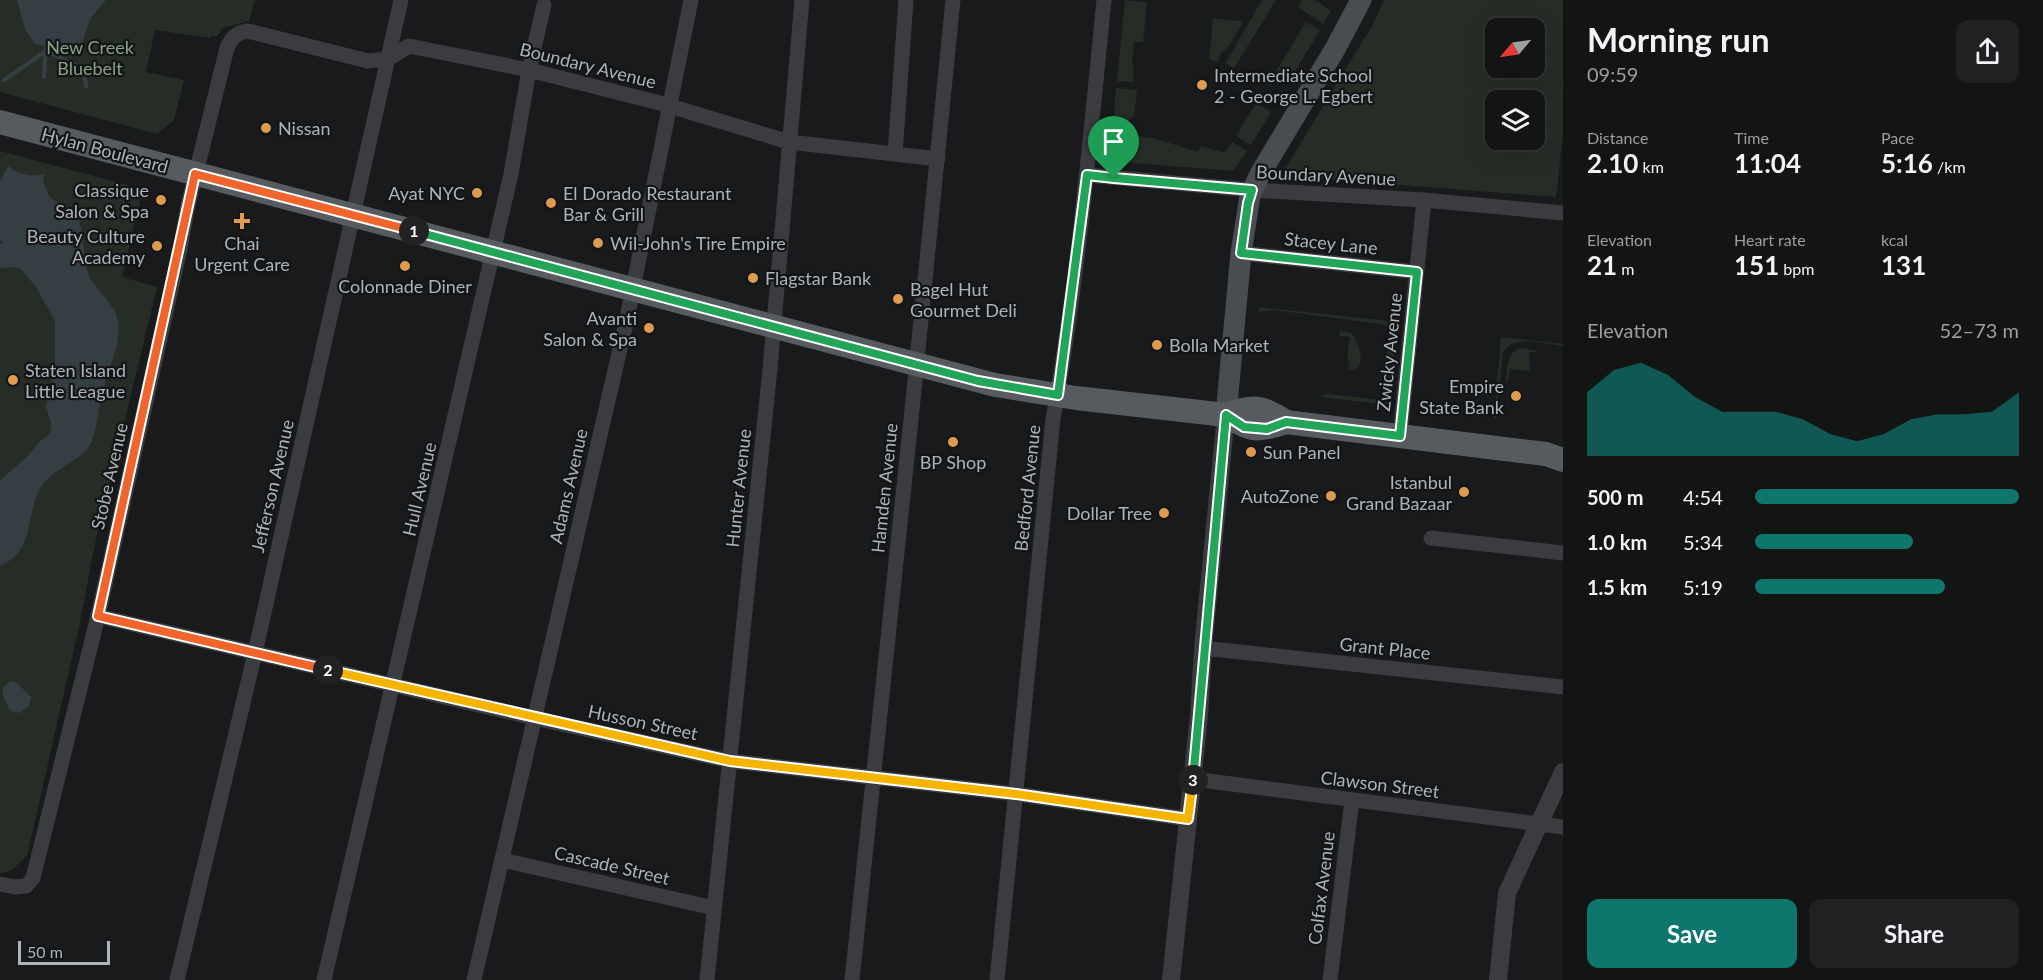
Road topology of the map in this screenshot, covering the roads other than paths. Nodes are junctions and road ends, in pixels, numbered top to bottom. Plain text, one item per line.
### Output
1 (401, 0) edge
2 (691, 0) edge
3 (802, 0) edge
4 (906, 0) edge
5 (953, 0) edge
6 (1104, 0) edge
7 (1361, 0) edge
8 (544, 5) dead end
9 (233, 37) joint
10 (388, 59) junction
11 (529, 70) junction
12 (671, 106) junction
13 (0, 122) edge
14 (789, 142) junction
15 (895, 154) junction
16 (938, 159) junction
17 (195, 174) junction
18 (1087, 175) junction
19 (1252, 190) junction
20 (1424, 200) junction
21 (1563, 213) edge
22 (351, 216) junction
23 (493, 253) junction
24 (1241, 253) junction
25 (1417, 272) junction
26 (633, 290) junction
27 (773, 327) junction
28 (915, 365) junction
29 (1058, 395) junction
30 (1226, 415) junction
31 (1400, 436) junction
32 (1560, 456) edge
33 (1431, 538) dead end
34 (1563, 553) edge
35 (98, 616) junction
36 (1203, 648) junction
37 (255, 653) junction
38 (394, 685) junction
39 (1563, 687) edge
40 (534, 718) junction
41 (730, 761) junction
42 (1563, 772) edge
43 (874, 778) junction
44 (1193, 779) junction
45 (1016, 794) junction
46 (1352, 800) junction
47 (1188, 819) junction
48 (1540, 823) junction
49 (1563, 827) edge
50 (502, 860) junction
51 (0, 884) edge
52 (714, 908) junction
53 (177, 980) edge
54 (324, 980) edge
55 (474, 980) edge
56 (707, 980) edge
57 (852, 980) edge
58 (997, 980) edge
59 (1171, 980) edge
60 (1330, 980) edge
61 (1498, 980) edge

1 - 10 street, Jefferson Avenue
2 - 12 street, Adams Avenue
3 - 14 street, Hunter Avenue
4 - 15 street
5 - 16 street, Hamden Avenue
6 - 18 street, Bedford Avenue
7 - 19 main road
8 - 11 street, Hull Avenue
9 - 10 street, Boundary Avenue
9 - 17 street, Stobe Avenue
10 - 11 street, Boundary Avenue
10 - 22 street, Jefferson Avenue
11 - 12 street, Boundary Avenue
11 - 23 street, Hull Avenue
12 - 14 street, Boundary Avenue
12 - 26 street, Adams Avenue
13 - 17 main road, Hylan Boulevard
14 - 15 street, Boundary Avenue
14 - 27 street, Hunter Avenue
15 - 16 street, Boundary Avenue
16 - 28 street, Hamden Avenue
17 - 22 main road, Hylan Boulevard
17 - 35 street, Stobe Avenue
18 - 19 street, Boundary Avenue
18 - 29 street, Bedford Avenue
19 - 20 street, Boundary Avenue
19 - 24 main road
20 - 21 street, Boundary Avenue
20 - 25 street, Zwicky Avenue
22 - 23 main road, Hylan Boulevard
22 - 37 street, Jefferson Avenue
23 - 26 main road, Hylan Boulevard
23 - 38 street, Hull Avenue
24 - 25 street, Stacey Lane
24 - 30 main road
25 - 31 street, Zwicky Avenue
26 - 27 main road, Hylan Boulevard
26 - 40 street, Adams Avenue
27 - 28 main road, Hylan Boulevard
27 - 41 street, Hunter Avenue
28 - 29 main road, Hylan Boulevard
28 - 43 street, Hamden Avenue
29 - 30 main road, Hylan Boulevard
29 - 45 street, Bedford Avenue
30 - 31 main road, Hylan Boulevard
30 - 36 street
31 - 32 main road, Hylan Boulevard
33 - 34 street
35 - 37 street, Husson Street
35 - 51 street, Stobe Avenue
36 - 39 street, Grant Place
36 - 44 street
37 - 38 street, Husson Street
37 - 53 street, Jefferson Avenue
38 - 40 street, Husson Street
38 - 54 street, Hull Avenue
40 - 41 street, Husson Street
40 - 50 street, Adams Avenue
41 - 43 street, Husson Street
41 - 52 street, Hunter Avenue
42 - 48 street
43 - 45 street, Husson Street
43 - 57 street, Hamden Avenue
44 - 46 street, Clawson Street
44 - 47 street
45 - 47 street, Husson Street
45 - 58 street, Bedford Avenue
46 - 48 street, Clawson Street
46 - 60 street, Colfax Avenue
47 - 59 street
48 - 49 street, Clawson Street
48 - 61 street
50 - 52 street, Cascade Street
50 - 55 street, Adams Avenue
52 - 56 street, Hunter Avenue

